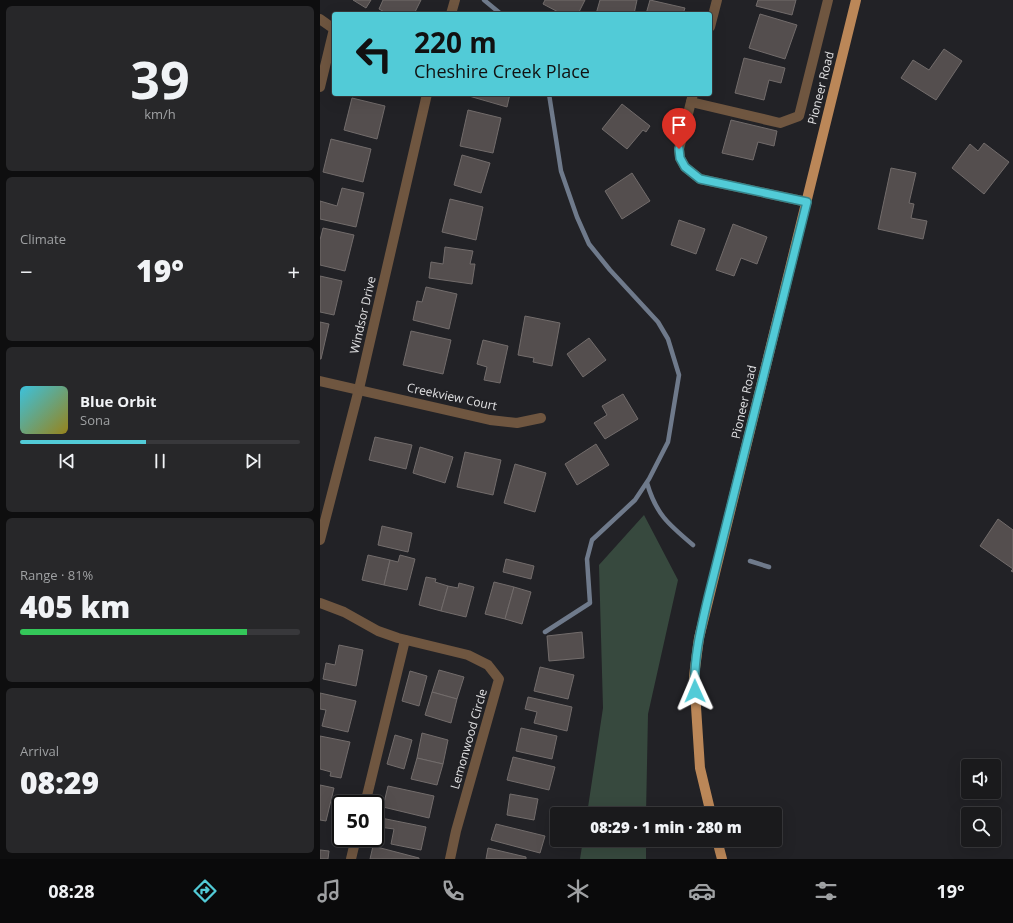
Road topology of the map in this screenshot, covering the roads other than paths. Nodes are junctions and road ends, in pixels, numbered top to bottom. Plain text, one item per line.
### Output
1 (455, 0) edge
2 (717, 0) edge
3 (828, 0) edge
4 (856, 0) edge
5 (452, 12) edge
6 (320, 19) edge
7 (712, 19) edge
8 (332, 28) edge
9 (332, 37) edge
10 (320, 87) edge
11 (427, 96) edge
12 (692, 98) edge
13 (807, 202) junction
14 (320, 381) edge
15 (359, 390) junction
16 (541, 418) dead end
17 (323, 510) edge
18 (320, 540) edge
19 (320, 603) edge
20 (406, 640) junction
21 (367, 795) edge
22 (709, 807) edge
23 (354, 847) edge
24 (719, 847) edge
25 (351, 859) edge
26 (450, 859) edge
27 (722, 859) edge

1 - 5 street
2 - 7 street
3 - 12 street
4 - 13 main road, Pioneer Road
6 - 8 street
9 - 10 street
11 - 15 street, Windsor Drive
12 - 13 street
13 - 22 main road, Pioneer Road
14 - 15 street, Creekview Court
15 - 16 street, Creekview Court
15 - 17 street, Windsor Drive
17 - 18 street, Windsor Drive
19 - 20 street, Lemonwood Circle
20 - 21 street
20 - 26 street, Lemonwood Circle
23 - 25 street
24 - 27 main road

